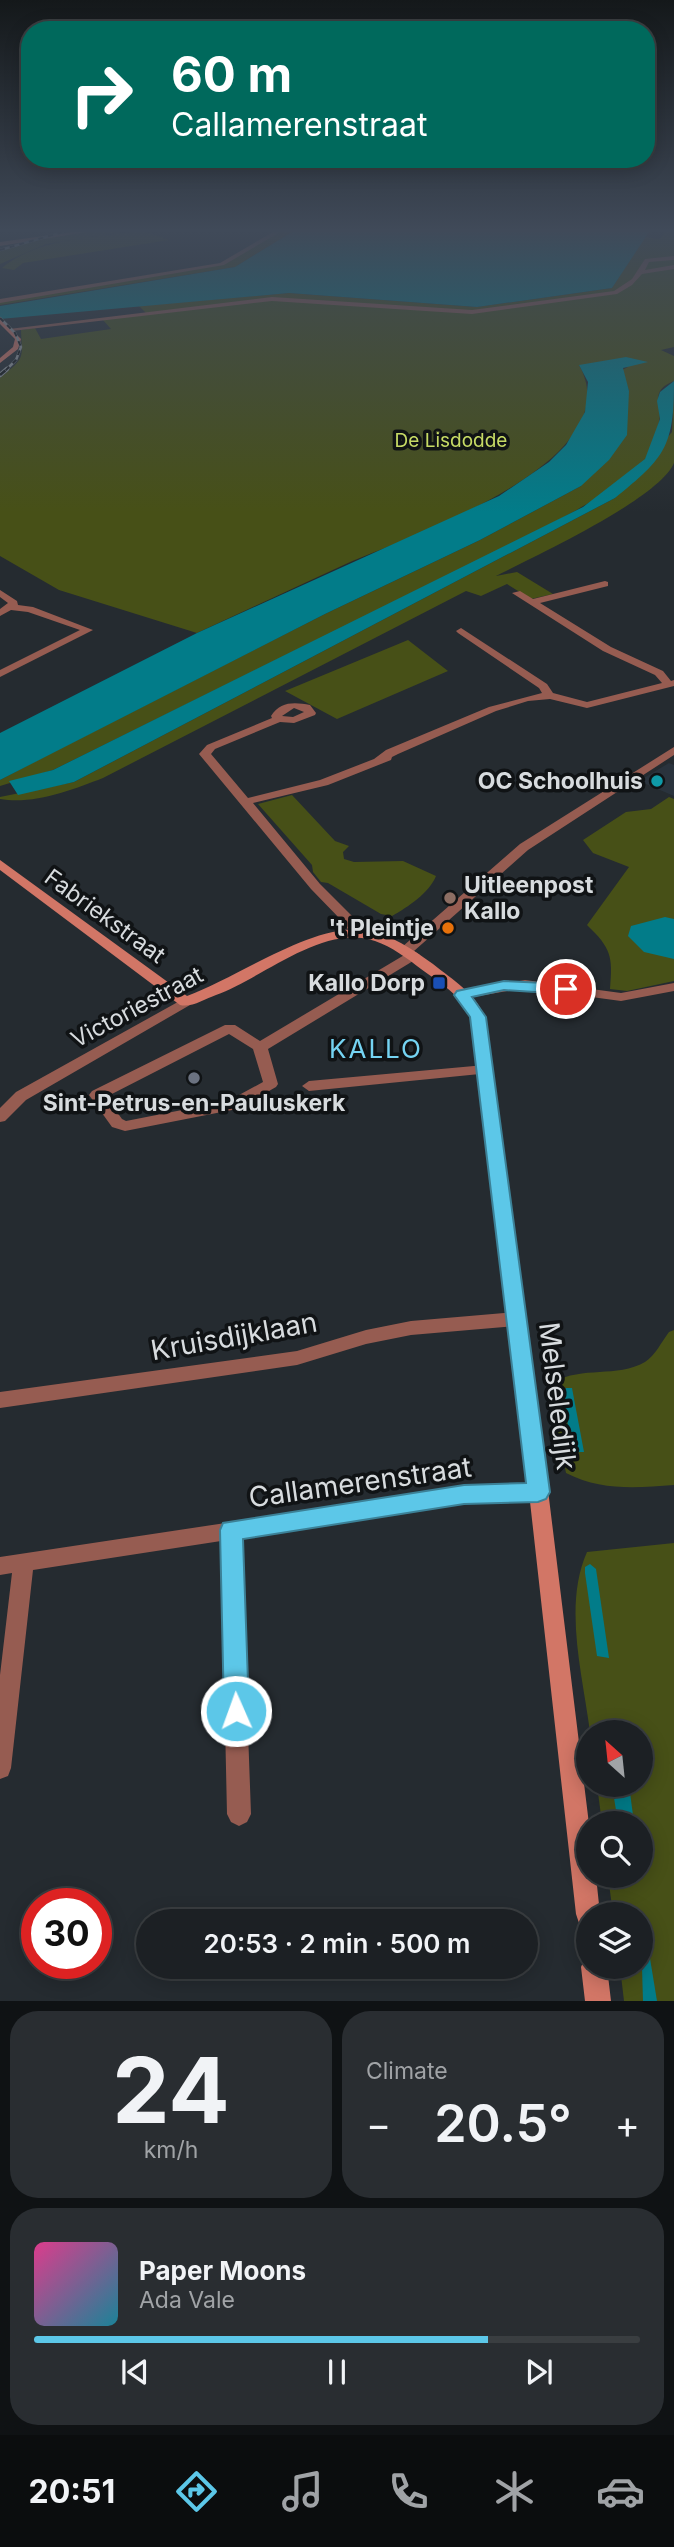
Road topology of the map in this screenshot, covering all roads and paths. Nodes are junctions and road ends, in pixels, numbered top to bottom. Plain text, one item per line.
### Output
1 (7, 325) edge
2 (43, 325) edge
3 (12, 329) junction
4 (0, 353) edge
5 (10, 354) junction
6 (0, 360) edge
7 (605, 584) dead end
8 (0, 593) edge
9 (517, 593) dead end
10 (532, 602) junction
11 (12, 607) junction
12 (0, 613) edge
13 (461, 631) dead end
14 (0, 674) edge
15 (671, 683) edge
16 (549, 696) junction
17 (279, 719) dead end
18 (674, 750) edge
19 (245, 802) junction
20 (0, 864) edge
21 (357, 933) junction
22 (410, 953) junction
23 (674, 987) edge
24 (462, 995) junction
25 (186, 1002) junction
26 (260, 1047) junction
27 (485, 1070) junction
28 (309, 1086) dead end
29 (3, 1115) edge
30 (517, 1319) junction
31 (0, 1400) edge
32 (538, 1492) junction
33 (231, 1530) junction
34 (24, 1562) junction
35 (0, 1566) edge
36 (0, 1768) edge
37 (239, 1814) dead end
38 (587, 1902) edge
39 (595, 1979) edge
40 (598, 2001) edge

1 - 3 main road
2 - 3 street
3 - 5 main road
4 - 5 street
5 - 6 main road
7 - 10 street
8 - 11 street
9 - 10 street
10 - 15 street
11 - 12 street
11 - 14 street
13 - 16 street
15 - 16 street
16 - 19 street
17 - 19 street
18 - 22 street
19 - 21 street
20 - 25 main road, Fabriekstraat
21 - 22 main road, Victoriestraat
21 - 25 main road, Victoriestraat
22 - 24 main road, Melseledijk
22 - 26 street
23 - 24 street
24 - 27 main road, Melseledijk
25 - 29 street, Victoriestraat
26 - 26 street
27 - 28 street
27 - 30 main road, Melseledijk
30 - 31 street, Kruisdijklaan
30 - 32 main road, Melseledijk
32 - 33 street, Callamerenstraat
32 - 38 main road, Melseledijk
33 - 34 street, Callamerenstraat
33 - 37 street, Callamerenstraat
34 - 35 street, Callamerenstraat
34 - 36 street
39 - 40 main road

